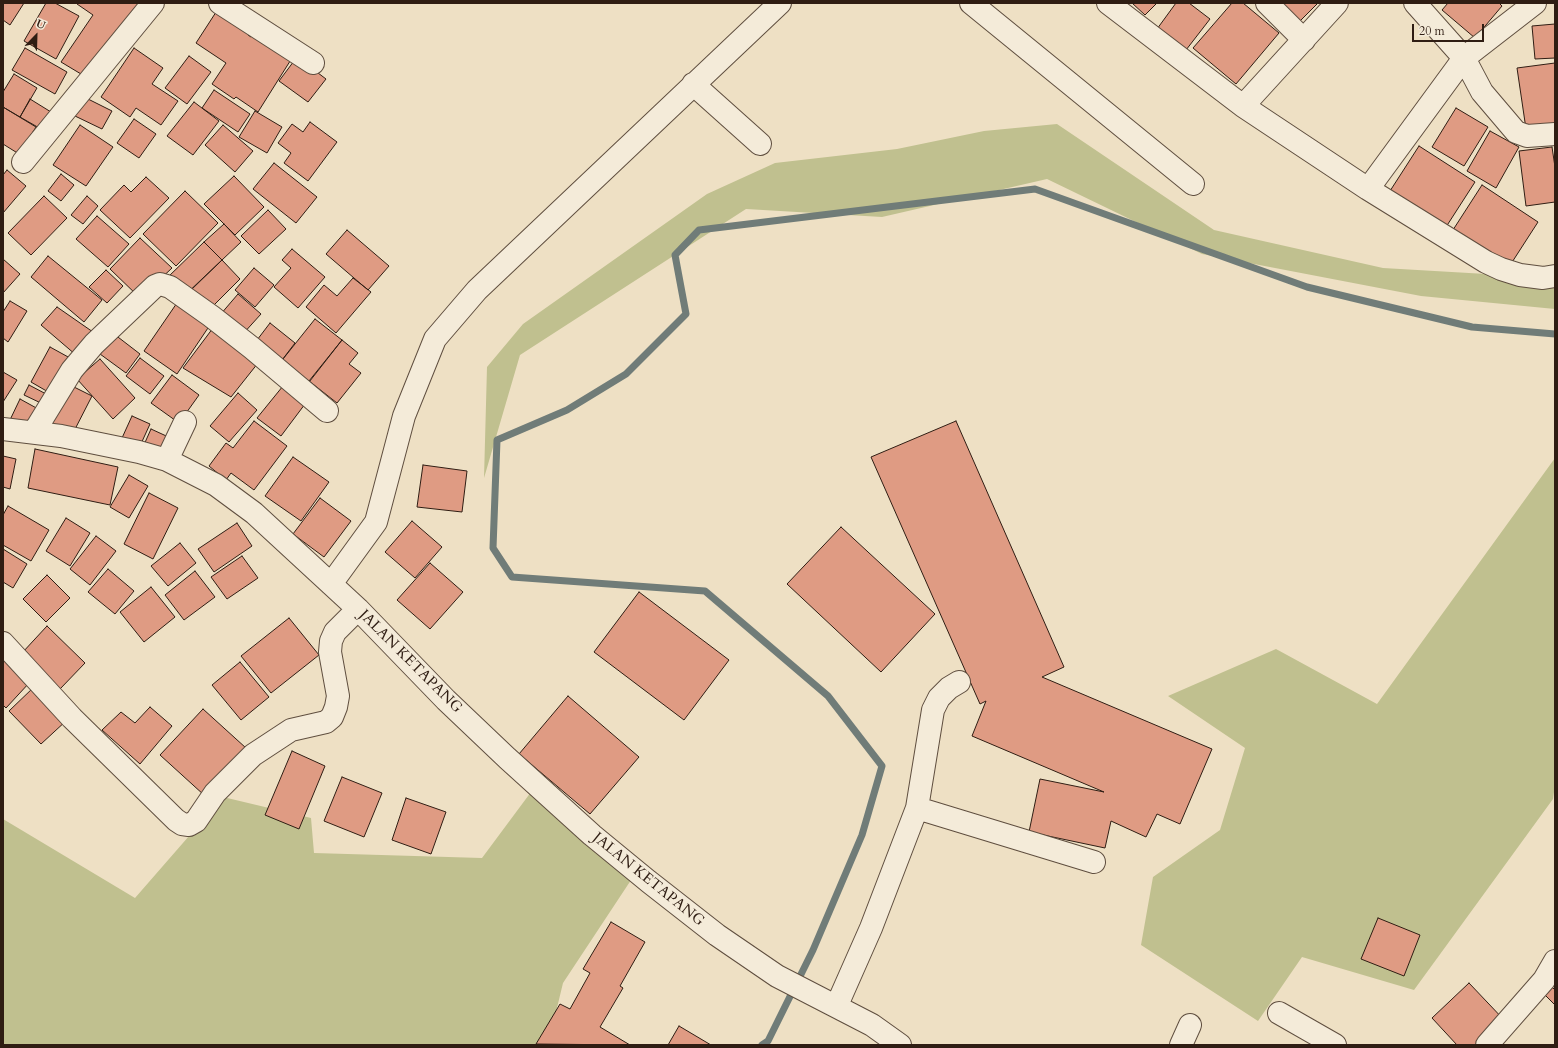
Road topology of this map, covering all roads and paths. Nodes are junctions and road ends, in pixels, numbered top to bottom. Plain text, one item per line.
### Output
1 (153, 3) edge
2 (220, 3) edge
3 (780, 3) edge
4 (971, 3) edge
5 (1108, 3) edge
6 (1266, 3) edge
7 (1337, 3) edge
8 (1415, 3) edge
9 (1535, 3) edge
10 (1304, 40) junction
11 (1464, 58) junction
12 (313, 63) dead end
13 (693, 84) junction
14 (1243, 106) junction
15 (1555, 134) edge
16 (760, 144) dead end
17 (23, 162) dead end
18 (1193, 184) dead end
19 (1368, 189) junction
20 (1555, 276) edge
21 (327, 411) dead end
22 (185, 422) dead end
23 (3, 429) edge
24 (34, 432) junction
25 (167, 460) junction
26 (331, 584) junction
27 (358, 609) junction
28 (3, 643) edge
29 (959, 682) dead end
30 (917, 808) junction
31 (1094, 862) dead end
32 (1555, 961) edge
33 (1550, 984) edge
34 (837, 1005) junction
35 (1279, 1013) dead end
36 (1190, 1025) dead end
37 (1490, 1044) edge
38 (900, 1045) edge
39 (1180, 1045) edge
40 (1335, 1045) edge

1 - 17 street
2 - 12 street
3 - 13 street
4 - 18 street
5 - 14 street
6 - 10 street
7 - 10 street
8 - 11 street
9 - 11 street
10 - 14 street
11 - 15 street
11 - 19 street
13 - 16 street
13 - 26 street
14 - 19 street
19 - 20 street
21 - 24 street
22 - 25 street
23 - 24 street, JALAN KETAPANG
24 - 25 street, JALAN KETAPANG
25 - 26 street, JALAN KETAPANG
26 - 27 street, JALAN KETAPANG
27 - 28 street
27 - 34 street, JALAN KETAPANG
29 - 30 street
30 - 31 street
30 - 34 street
32 - 33 street
33 - 37 street
34 - 38 street, JALAN KETAPANG
35 - 40 street
36 - 39 street

